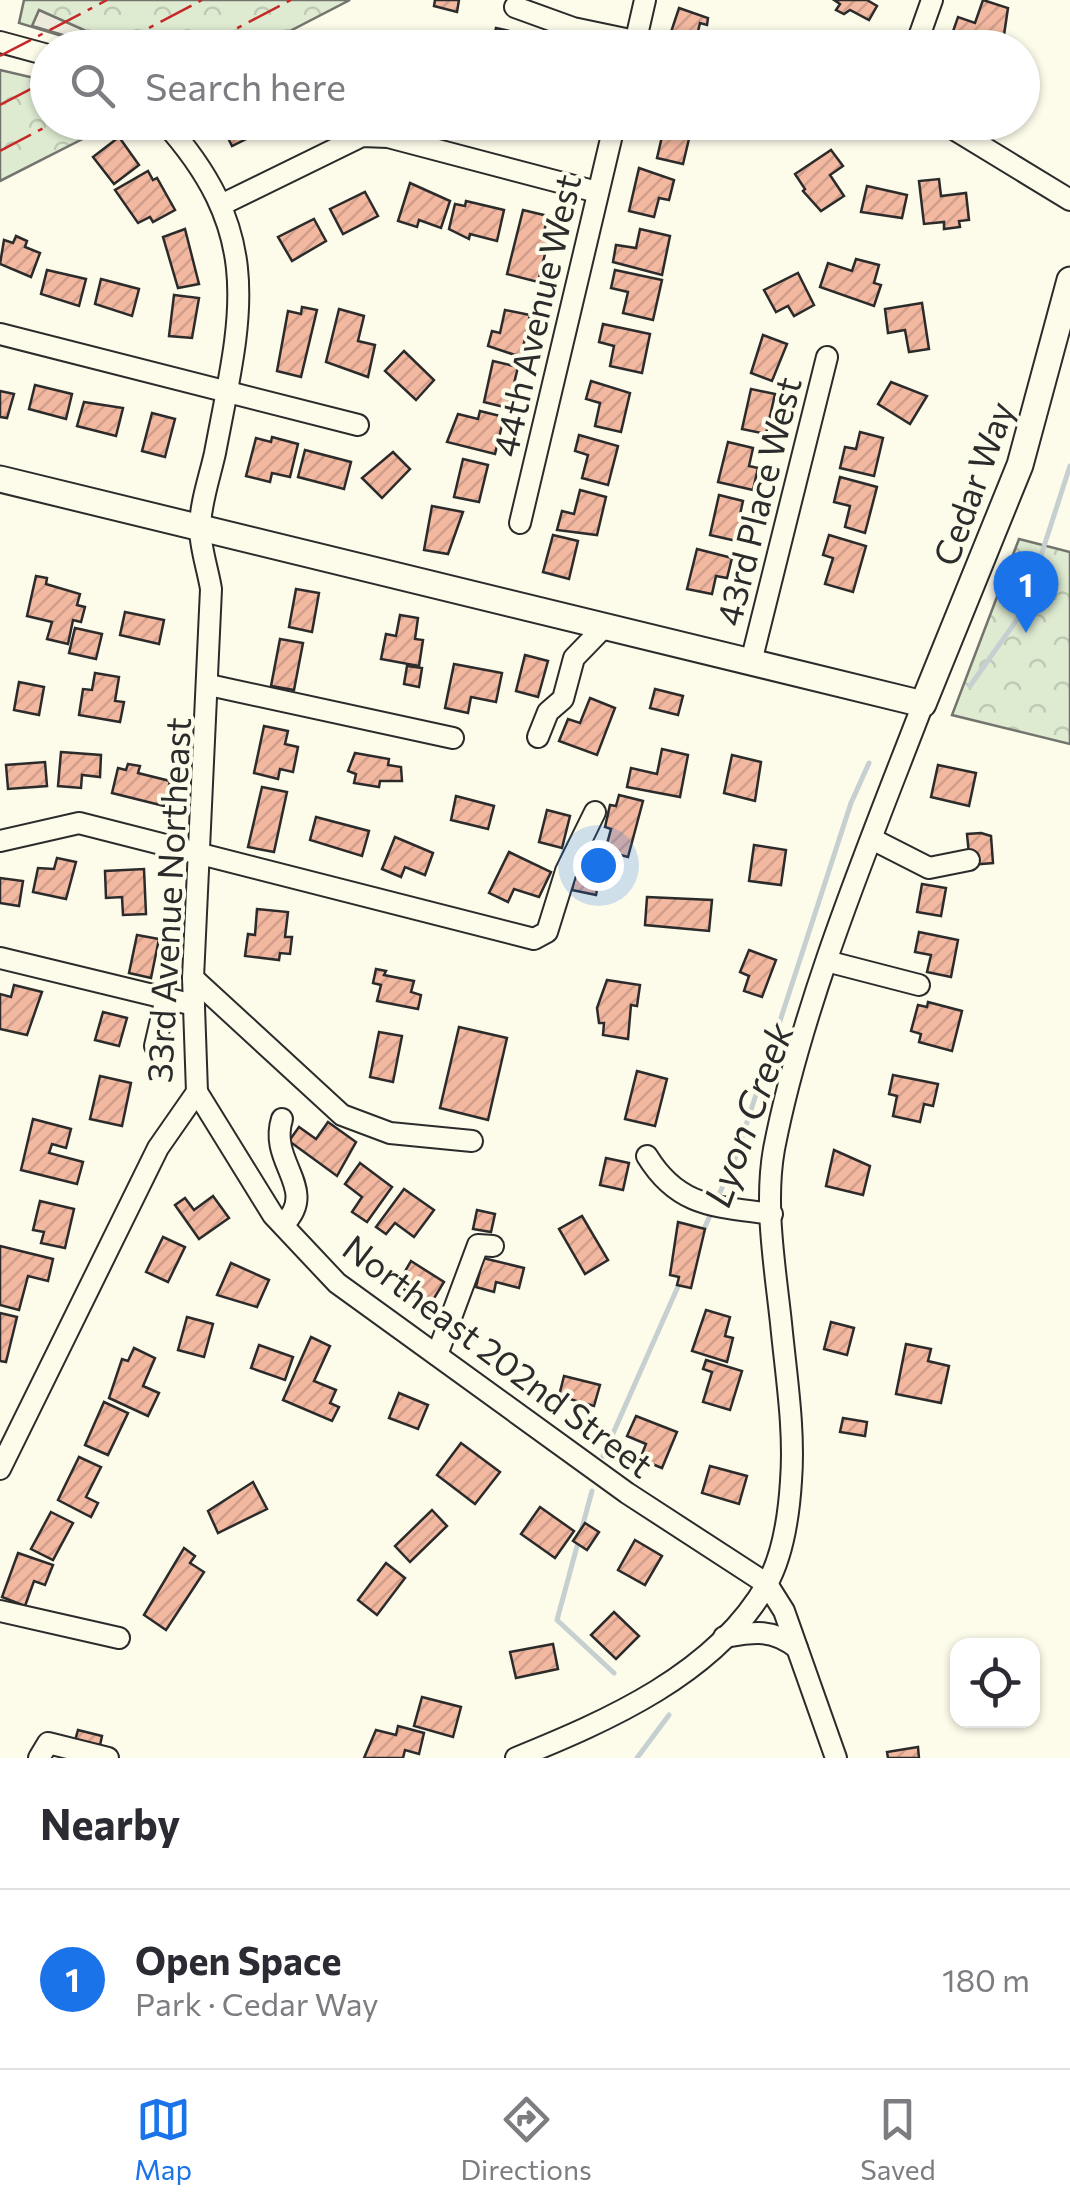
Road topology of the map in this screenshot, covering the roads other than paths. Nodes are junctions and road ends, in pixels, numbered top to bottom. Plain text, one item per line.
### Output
1 (645, 0) edge
2 (932, 0) edge
3 (515, 6) dead end
4 (581, 30) edge
5 (638, 30) edge
6 (922, 30) edge
7 (0, 42) edge
8 (30, 50) edge
9 (180, 140) edge
10 (354, 140) edge
11 (399, 140) edge
12 (611, 140) edge
13 (972, 140) edge
14 (598, 192) junction
15 (1070, 200) edge
16 (223, 204) junction
17 (1070, 280) edge
18 (0, 334) edge
19 (827, 356) dead end
20 (227, 391) junction
21 (358, 425) dead end
22 (0, 479) edge
23 (520, 522) dead end
24 (200, 528) junction
25 (604, 627) junction
26 (752, 662) junction
27 (209, 685) junction
28 (923, 704) junction
29 (452, 738) dead end
30 (538, 738) dead end
31 (594, 812) dead end
32 (872, 839) junction
33 (0, 841) edge
34 (201, 854) junction
35 (969, 860) dead end
36 (0, 958) edge
37 (830, 962) junction
38 (193, 978) junction
39 (919, 984) dead end
40 (166, 998) junction
41 (194, 1005) junction
42 (155, 1046) dead end
43 (197, 1092) junction
44 (282, 1119) dead end
45 (472, 1142) dead end
46 (647, 1156) dead end
47 (772, 1214) junction
48 (283, 1225) junction
49 (493, 1246) dead end
50 (437, 1354) junction
51 (0, 1469) edge
52 (767, 1584) junction
53 (0, 1610) edge
54 (724, 1637) junction
55 (119, 1638) dead end
56 (799, 1650) junction
57 (39, 1758) edge
58 (108, 1758) edge
59 (516, 1758) edge
60 (836, 1758) edge

1 - 5 street
2 - 6 street
3 - 4 street
7 - 8 street
9 - 16 street
10 - 16 street
11 - 14 street
12 - 14 street, 44th Avenue West
13 - 15 street
14 - 23 street, 44th Avenue West
16 - 20 street
17 - 28 main road, Cedar Way
18 - 20 street
19 - 26 street, 43rd Place West
20 - 21 street
20 - 24 street
22 - 24 main road
24 - 25 main road
24 - 27 street, 33rd Avenue Northeast
25 - 26 main road
25 - 30 street
26 - 28 main road
27 - 29 street
27 - 34 street, 33rd Avenue Northeast
28 - 32 street
31 - 34 street
32 - 35 street
32 - 37 street
33 - 34 street
34 - 38 street, 33rd Avenue Northeast
36 - 40 street
37 - 39 street
37 - 47 street
38 - 41 street, 33rd Avenue Northeast
38 - 45 street
40 - 41 street
40 - 42 street
41 - 43 street, 33rd Avenue Northeast
43 - 48 street, Northeast 202nd Street
43 - 51 street, 33rd Avenue Northeast
44 - 48 street
46 - 47 street
47 - 52 street
48 - 50 street, Northeast 202nd Street
49 - 50 street
50 - 52 street, Northeast 202nd Street
52 - 54 street
52 - 56 street
53 - 55 street
54 - 56 street
54 - 59 street
56 - 60 street
57 - 58 street

